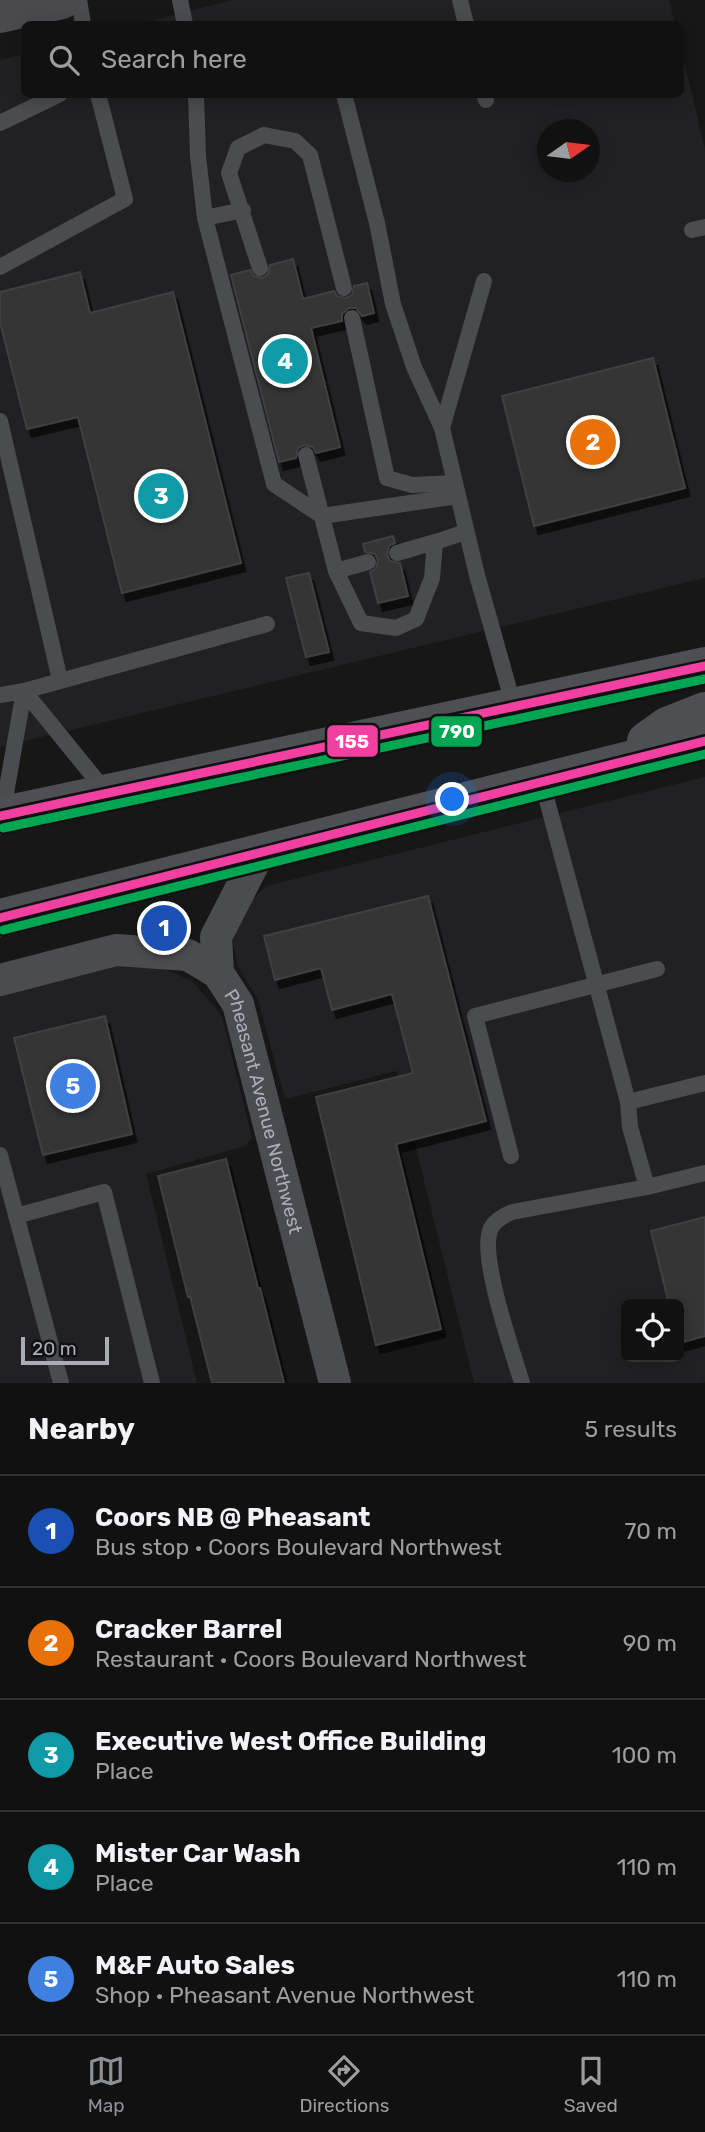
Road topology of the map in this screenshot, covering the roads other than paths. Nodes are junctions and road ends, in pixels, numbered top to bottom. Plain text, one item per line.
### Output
1 (62, 0) edge
2 (79, 0) edge
3 (180, 0) edge
4 (460, 0) edge
5 (0, 14) edge
6 (82, 21) edge
7 (185, 21) edge
8 (465, 21) edge
9 (52, 98) edge
10 (99, 98) edge
11 (196, 98) edge
12 (345, 98) edge
13 (0, 123) edge
14 (243, 211) junction
15 (205, 218) junction
16 (0, 267) edge
17 (260, 268) dead end
18 (484, 282) dead end
19 (344, 288) dead end
20 (352, 318) dead end
21 (0, 421) edge
22 (442, 428) junction
23 (306, 455) dead end
24 (456, 489) junction
25 (321, 516) junction
26 (466, 532) junction
27 (435, 542) junction
28 (397, 554) dead end
29 (368, 562) dead end
30 (336, 571) junction
31 (267, 624) dead end
32 (705, 666) edge
33 (61, 680) junction
34 (24, 691) junction
35 (0, 695) edge
36 (514, 707) junction
37 (705, 711) edge
38 (705, 741) edge
39 (616, 763) junction
40 (542, 782) junction
41 (107, 794) junction
42 (1, 816) edge
43 (260, 851) junction
44 (0, 918) edge
45 (657, 969) dead end
46 (218, 973) junction
47 (0, 980) edge
48 (597, 984) junction
49 (705, 1083) edge
50 (628, 1102) junction
51 (0, 1155) edge
52 (511, 1156) dead end
53 (705, 1174) edge
54 (647, 1187) junction
55 (16, 1216) junction
56 (61, 1383) edge
57 (152, 1383) edge
58 (335, 1383) edge
59 (522, 1383) edge

1 - 5 street
2 - 6 lane
3 - 7 lane
4 - 8 lane
9 - 13 lane
10 - 16 lane
11 - 15 lane
12 - 22 lane
14 - 15 lane
14 - 17 lane
14 - 19 lane
15 - 25 lane
18 - 22 lane
20 - 24 lane
21 - 33 lane
22 - 24 lane
23 - 25 lane
24 - 25 lane
24 - 26 lane
25 - 30 lane
26 - 27 lane
26 - 36 lane
27 - 28 lane
27 - 30 lane
29 - 30 lane
31 - 33 lane
32 - 36 main road
33 - 34 lane
34 - 35 lane
34 - 41 lane
34 - 42 lane
36 - 41 main road
37 - 39 main road
38 - 39 main road
39 - 40 main road
40 - 43 main road
40 - 48 lane
41 - 42 main road
43 - 44 main road
43 - 46 street, Pheasant Avenue Northwest
45 - 48 lane
46 - 47 street
46 - 58 street, Pheasant Avenue Northwest
48 - 50 lane
48 - 52 lane
49 - 50 lane
50 - 54 lane
51 - 55 lane
53 - 54 lane
54 - 59 lane
55 - 56 lane
55 - 57 lane

